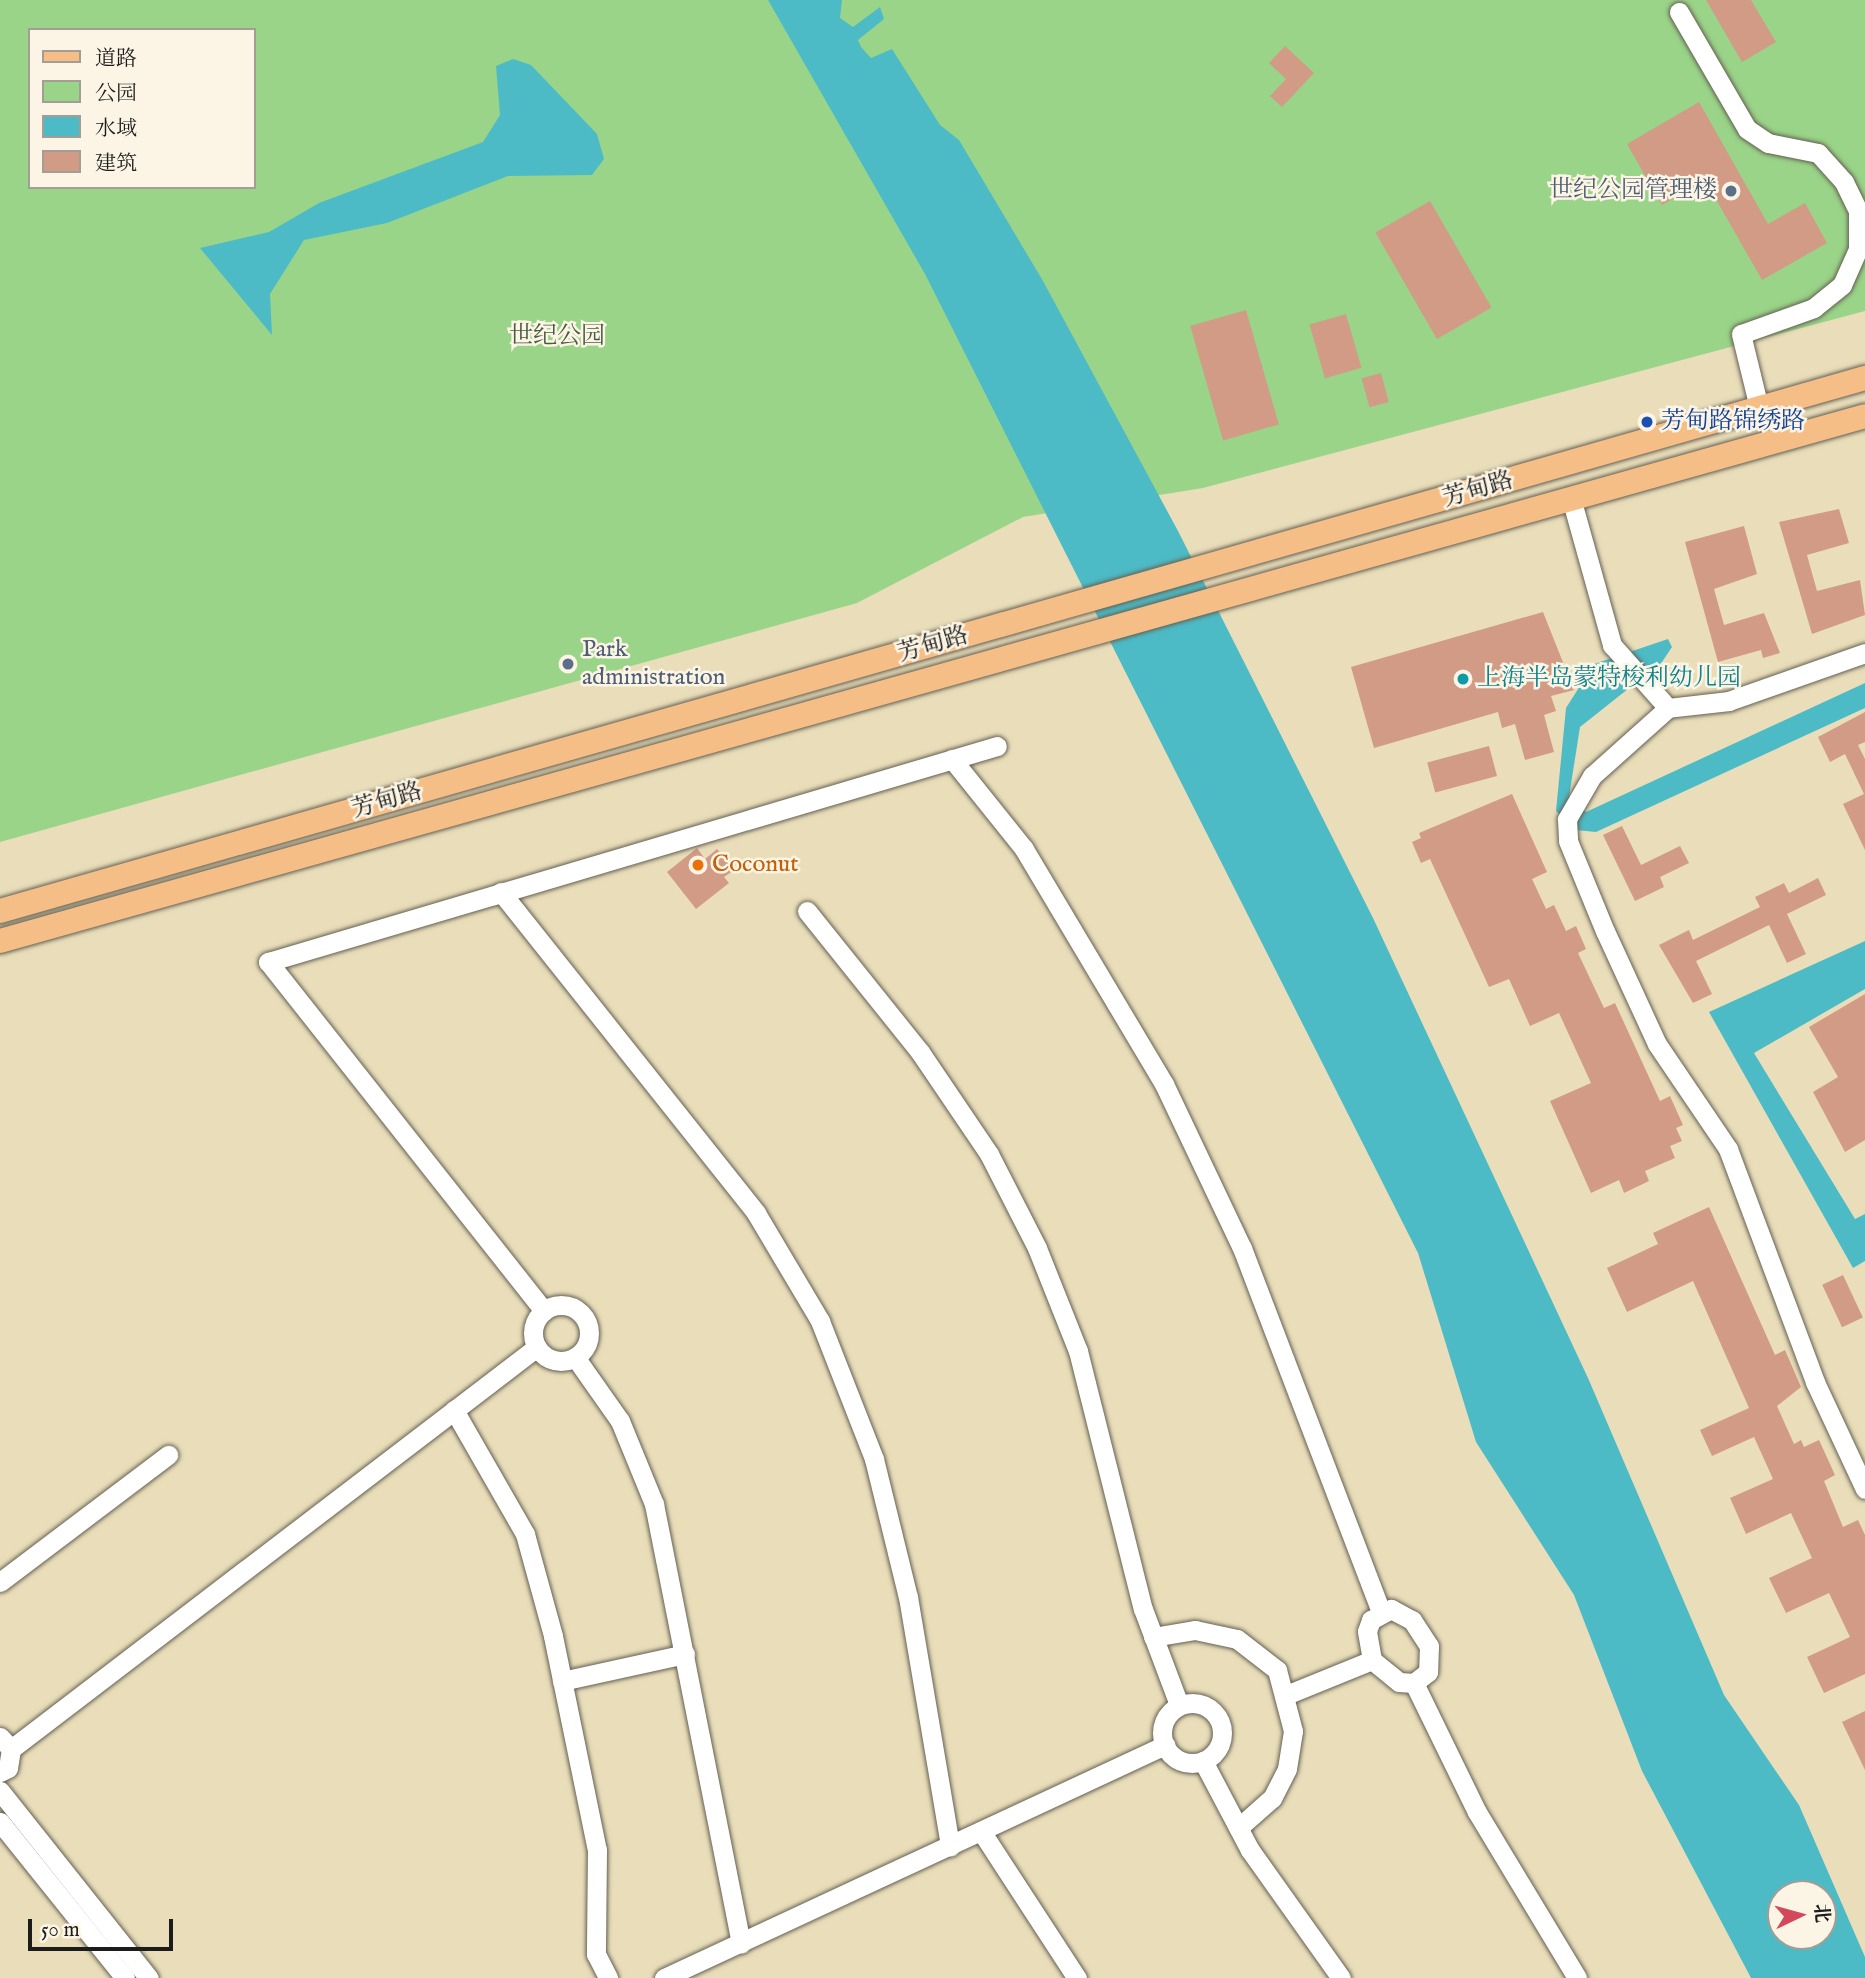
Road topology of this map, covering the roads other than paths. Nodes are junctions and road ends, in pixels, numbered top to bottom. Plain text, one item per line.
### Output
1 (1679, 12) dead end
2 (1865, 378) edge
3 (1759, 408) junction
4 (1865, 416) edge
5 (1571, 498) junction
6 (1865, 653) edge
7 (1668, 708) junction
8 (998, 746) dead end
9 (952, 759) junction
10 (501, 892) junction
11 (0, 911) edge
12 (807, 911) dead end
13 (0, 941) edge
14 (544, 1311) junction
15 (537, 1347) junction
16 (575, 1357) junction
17 (454, 1410) junction
18 (168, 1455) dead end
19 (1865, 1489) edge
20 (0, 1582) edge
21 (1381, 1612) junction
22 (1153, 1637) junction
23 (685, 1654) junction
24 (1372, 1660) junction
25 (562, 1681) junction
26 (1414, 1683) junction
27 (1286, 1695) junction
28 (1179, 1705) junction
29 (5, 1743) edge
30 (1165, 1745) junction
31 (1203, 1761) junction
32 (0, 1772) edge
33 (0, 1791) edge
34 (0, 1822) edge
35 (1238, 1828) junction
36 (981, 1831) junction
37 (950, 1846) junction
38 (741, 1943) junction
39 (125, 1978) edge
40 (149, 1978) edge
41 (608, 1978) edge
42 (664, 1978) edge
43 (1077, 1978) edge
44 (1341, 1978) edge
45 (1577, 1978) edge

1 - 3 street
2 - 3 main road, 芳甸路
3 - 11 main road, 芳甸路
4 - 5 main road, 芳甸路
5 - 7 street
5 - 13 main road, 芳甸路
6 - 7 street
7 - 19 street
8 - 9 street
9 - 10 street
9 - 21 street
10 - 14 street
10 - 37 street
12 - 22 street
14 - 15 street
14 - 16 street
15 - 16 street
15 - 17 street
16 - 23 street
17 - 25 street
17 - 29 street
18 - 20 street
21 - 24 street
21 - 26 street
22 - 27 street
22 - 28 street
23 - 25 street
23 - 38 street
24 - 26 street
24 - 27 street
25 - 41 street
26 - 45 street
27 - 35 street
28 - 30 street
28 - 31 street
29 - 32 street
30 - 31 street
30 - 36 street
31 - 35 street
33 - 40 street
34 - 39 street
35 - 44 street
36 - 37 street
36 - 43 street
37 - 38 street
38 - 42 street

